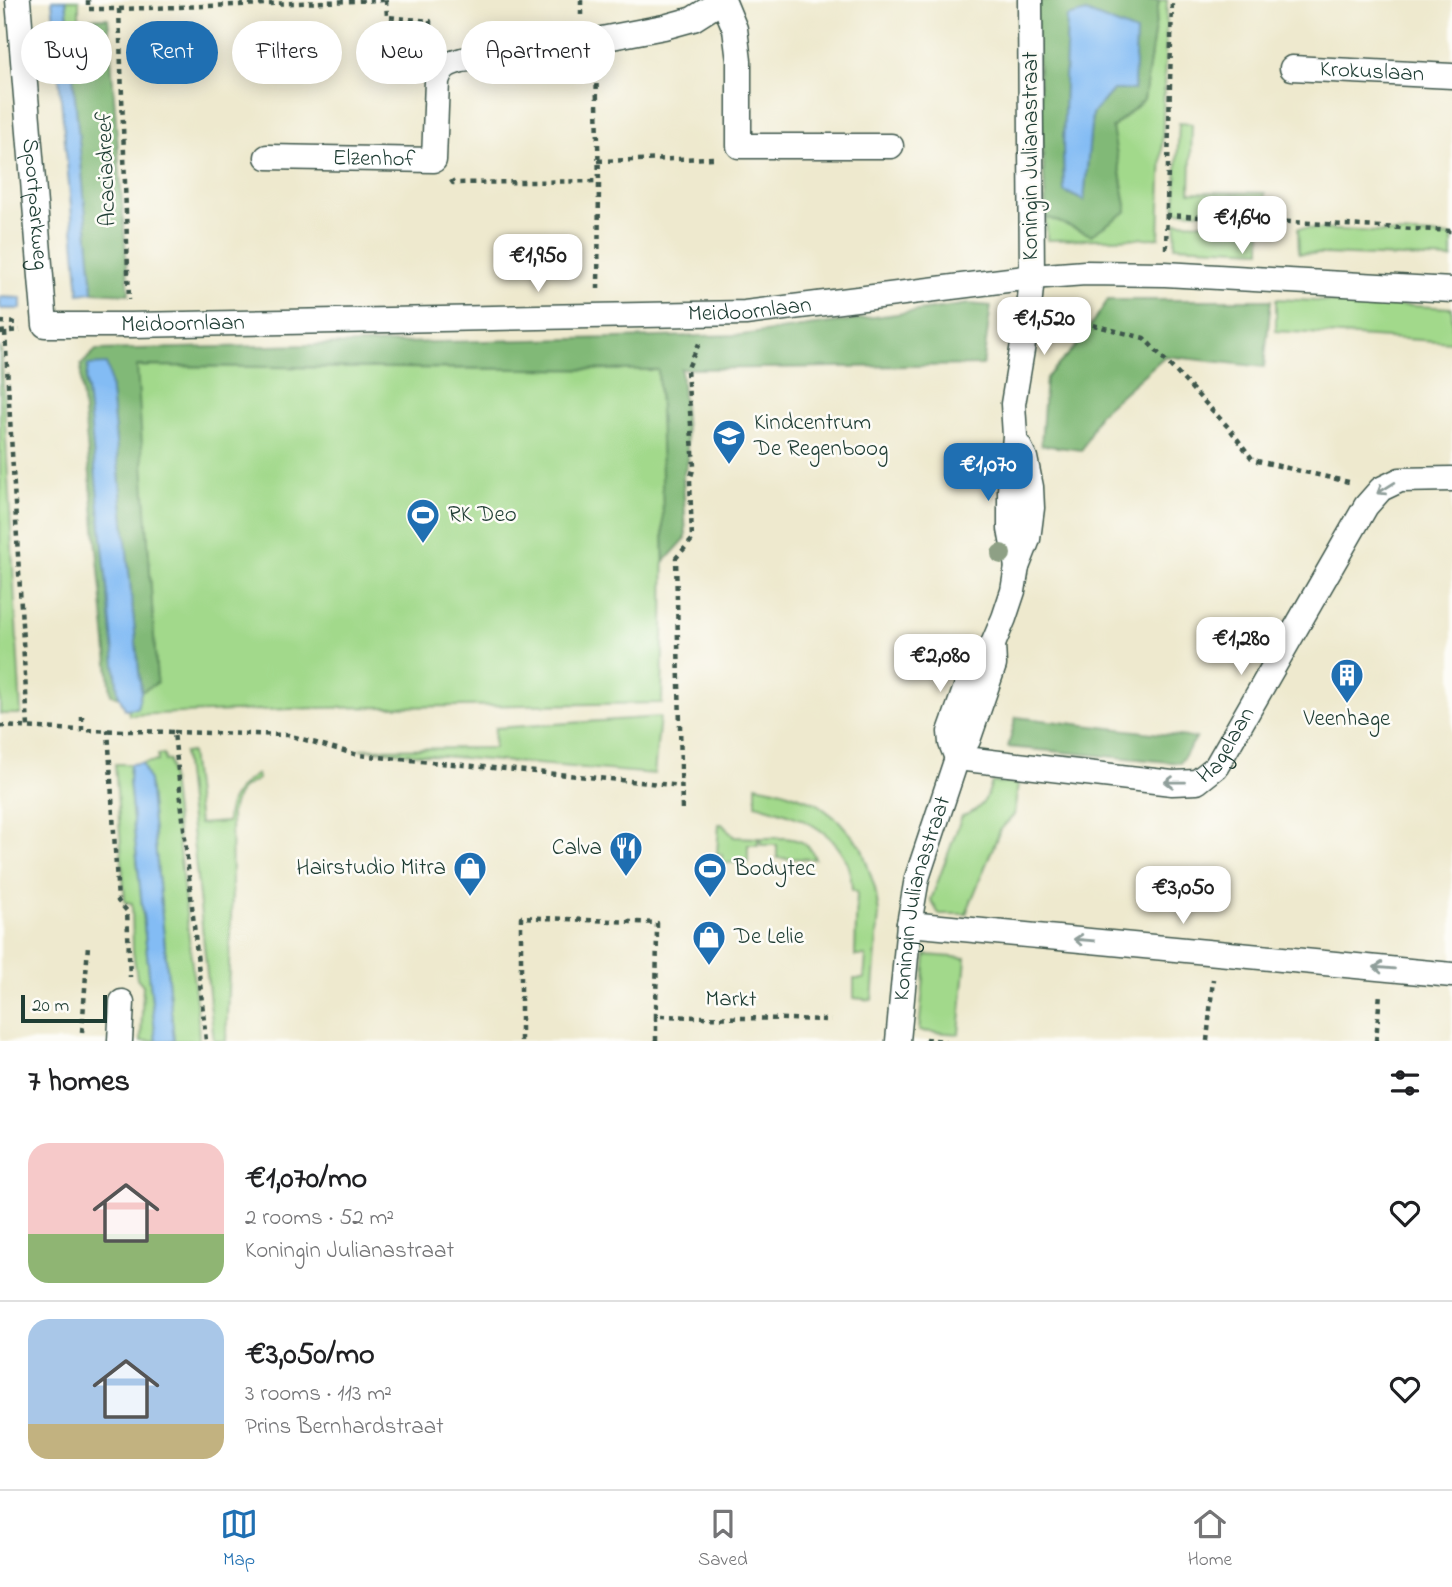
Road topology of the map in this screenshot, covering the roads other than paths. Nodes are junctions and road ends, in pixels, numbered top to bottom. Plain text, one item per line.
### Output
1 (18, 0) edge
2 (723, 0) edge
3 (1030, 0) edge
4 (1292, 68) dead end
5 (1452, 76) edge
6 (891, 146) dead end
7 (268, 157) dead end
8 (1032, 277) junction
9 (1452, 290) edge
10 (45, 325) joint
11 (1452, 479) edge
12 (957, 758) junction
13 (909, 924) junction
14 (1452, 975) edge
15 (122, 1002) road end
16 (120, 1041) edge
17 (898, 1041) edge

1 - 10 street, Sportparkweg
2 - 6 street
2 - 7 street, Elzenhof
3 - 8 street, Koningin Julianastraat
4 - 5 street, Krokuslaan
8 - 9 street, Meidoornlaan
8 - 10 street, Meidoornlaan
8 - 12 street, Koningin Julianastraat
11 -> 12 street, Hagelaan
12 - 13 street, Koningin Julianastraat
14 -> 13 street
13 - 17 street, Koningin Julianastraat
15 - 16 street

